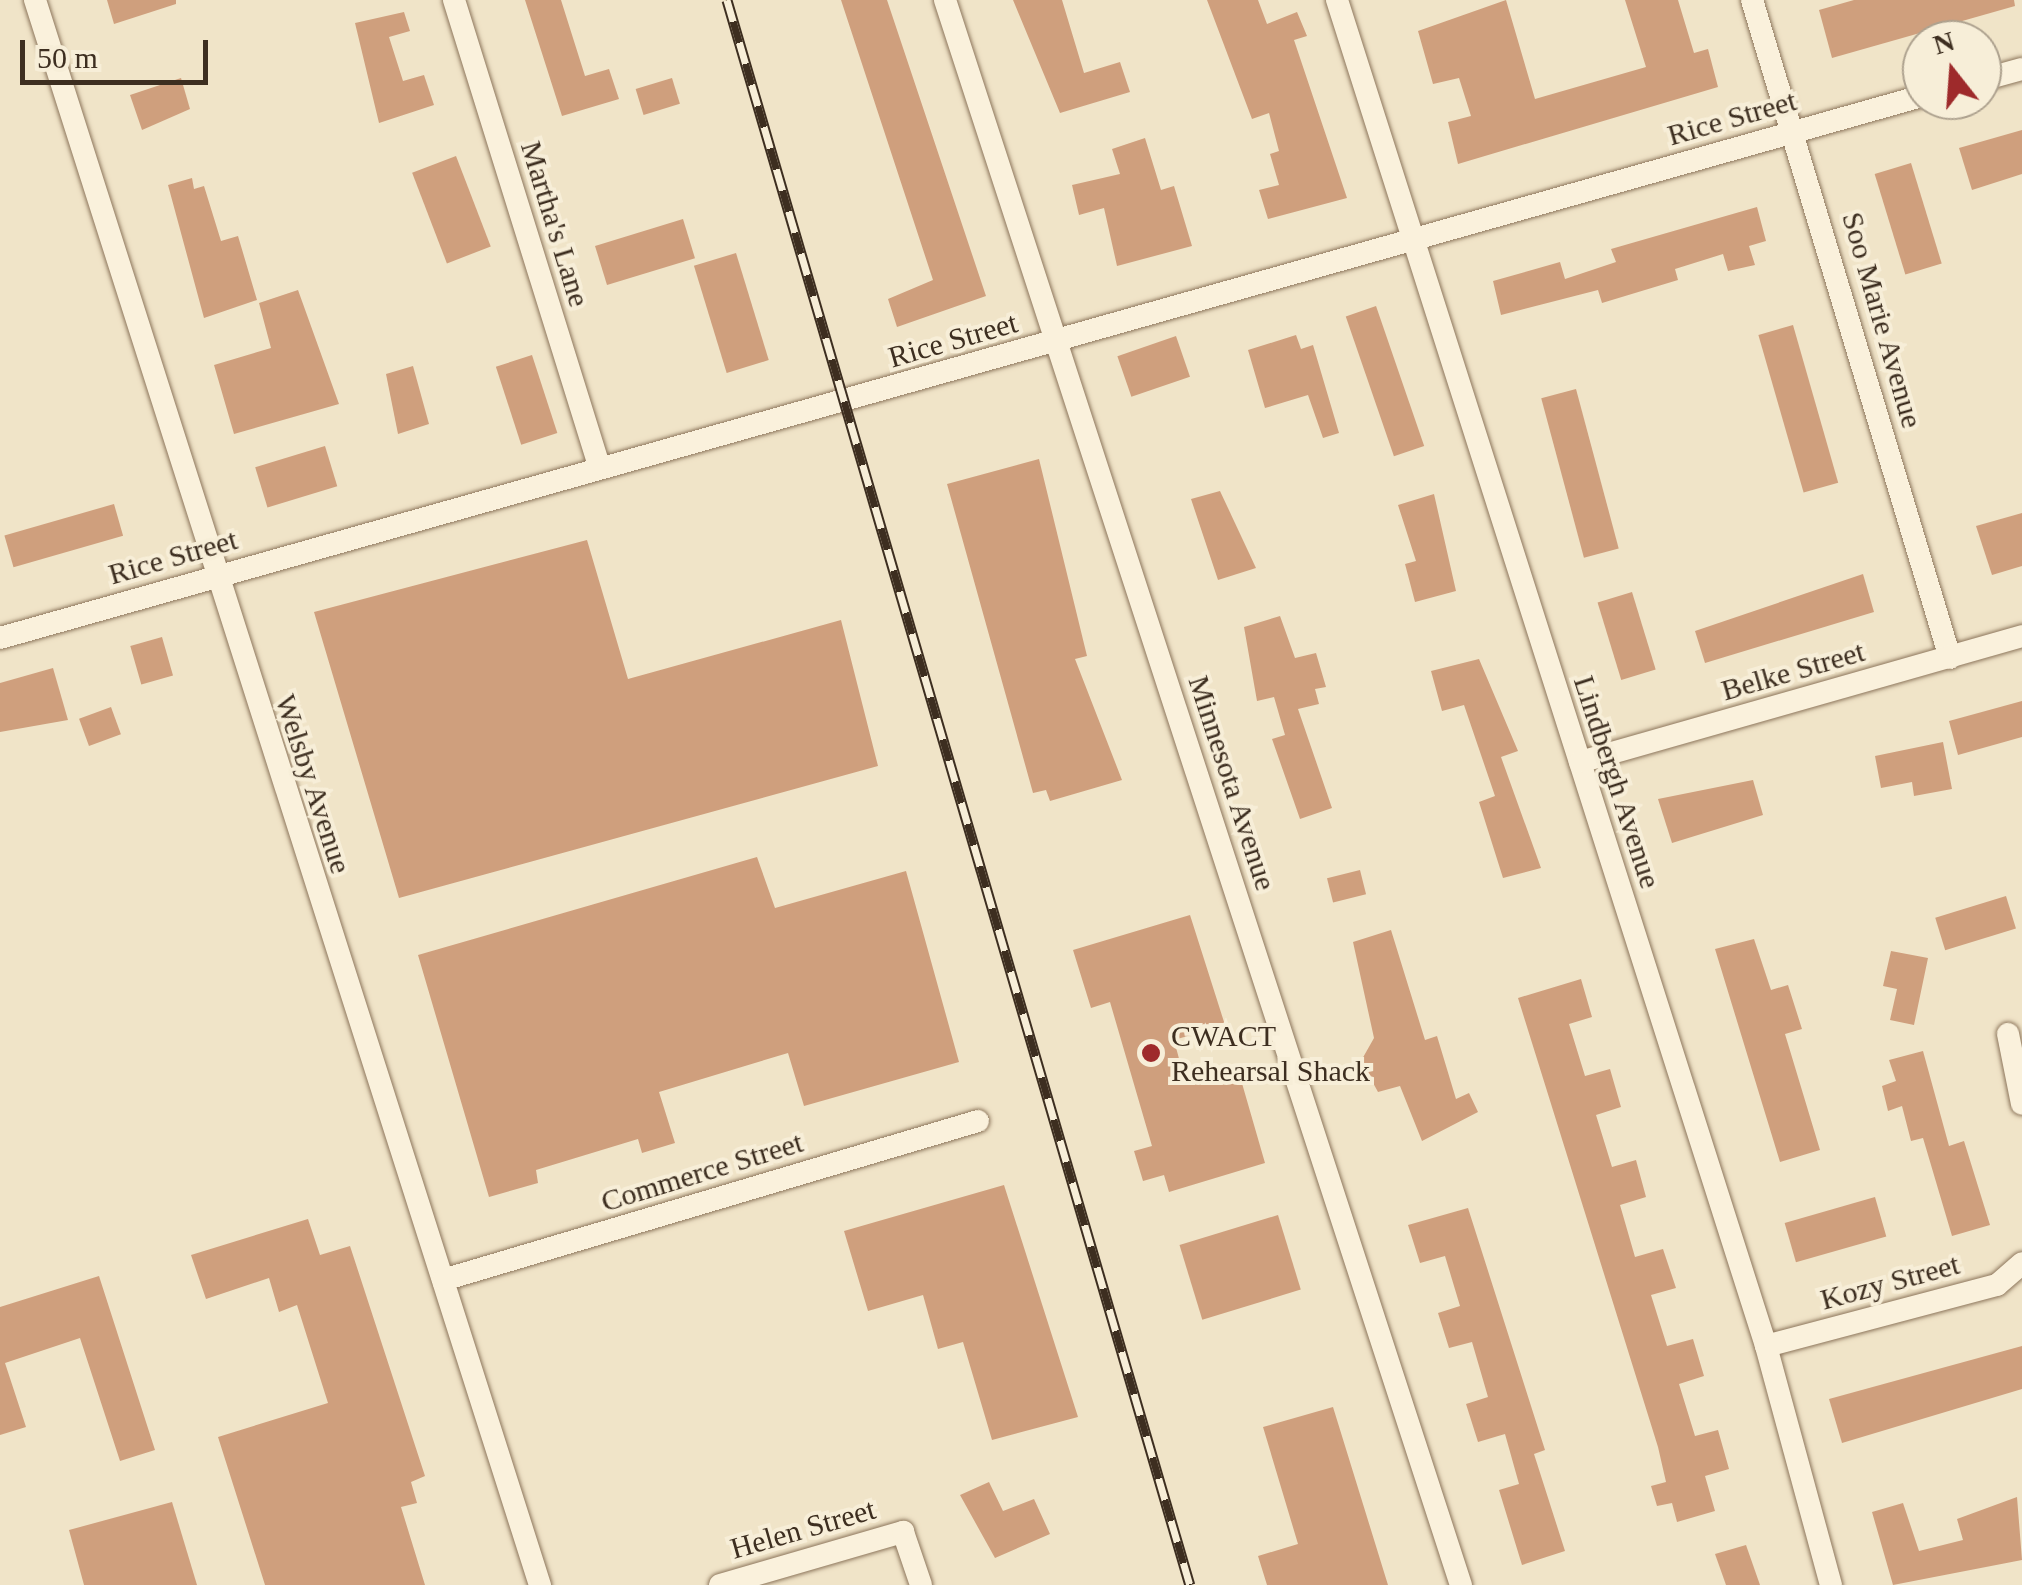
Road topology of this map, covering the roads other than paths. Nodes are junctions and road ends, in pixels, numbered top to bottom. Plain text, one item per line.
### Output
1 (35, 0) edge
2 (454, 0) edge
3 (945, 0) edge
4 (1337, 0) edge
5 (1752, 0) edge
6 (1902, 102) edge
7 (1795, 132) junction
8 (1414, 240) junction
9 (1058, 342) junction
10 (600, 466) junction
11 (214, 576) junction
12 (2022, 636) edge
13 (0, 638) edge
14 (1950, 658) junction
15 (1580, 762) junction
16 (2008, 1034) dead end
17 (2022, 1104) edge
18 (978, 1122) dead end
19 (2022, 1263) edge
20 (443, 1280) junction
21 (1766, 1346) junction
22 (540, 1585) edge
23 (720, 1585) edge
24 (921, 1585) edge
25 (1460, 1585) edge
26 (1831, 1585) edge

1 - 11 street, Welsby Avenue
2 - 10 street, Martha's Lane
3 - 9 street, Minnesota Avenue
4 - 8 street, Lindbergh Avenue
5 - 7 street, Soo Marie Avenue
6 - 7 street, Rice Street
7 - 8 street, Rice Street
7 - 14 street, Soo Marie Avenue
8 - 9 street, Rice Street
8 - 15 street, Lindbergh Avenue
9 - 10 street, Rice Street
9 - 25 street, Minnesota Avenue
10 - 11 street, Rice Street
11 - 13 street, Rice Street
11 - 20 street, Welsby Avenue
12 - 14 street, Belke Street
14 - 15 street, Belke Street
15 - 21 street, Lindbergh Avenue
16 - 17 street
18 - 20 street, Commerce Street
19 - 21 street, Kozy Street
20 - 22 street, Welsby Avenue
21 - 26 street, Lindbergh Avenue
23 - 24 street, Helen Street

